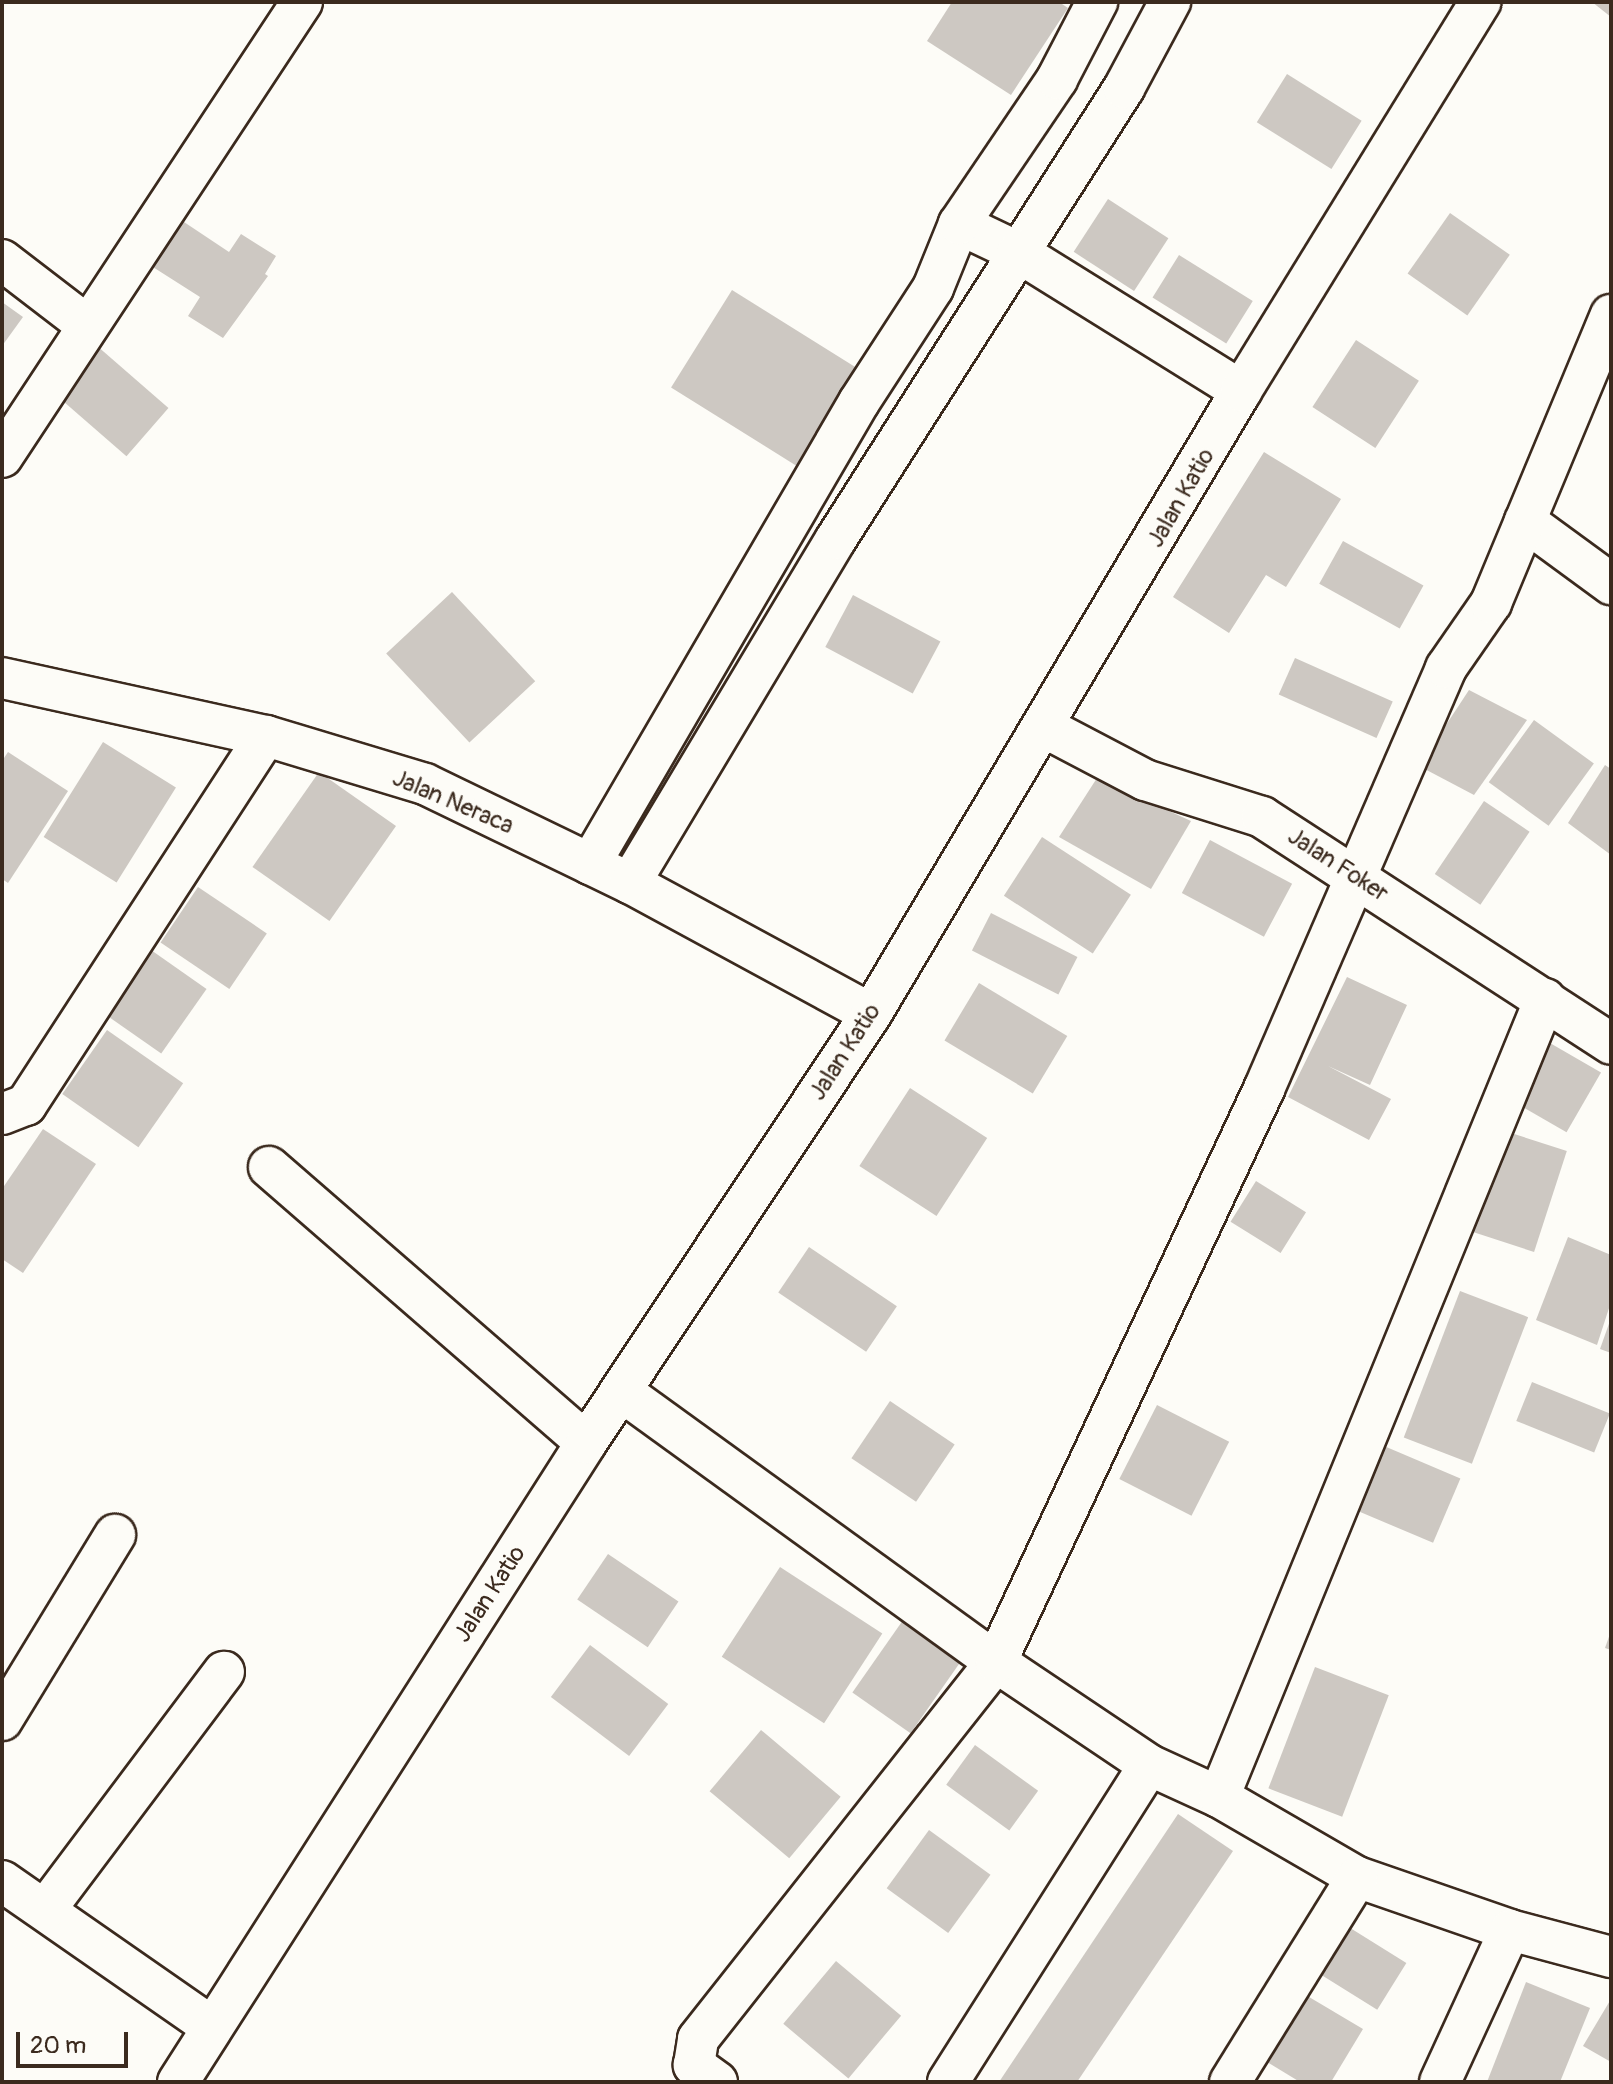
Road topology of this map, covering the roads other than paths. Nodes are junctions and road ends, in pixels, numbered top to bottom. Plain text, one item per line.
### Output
1 (302, 2) edge
2 (1097, 2) edge
3 (1170, 2) edge
4 (1480, 2) edge
5 (959, 224) junction
6 (1018, 252) junction
7 (2, 260) edge
8 (1611, 315) edge
9 (88, 326) junction
10 (1241, 391) junction
11 (2, 457) edge
12 (1525, 521) junction
13 (1611, 584) edge
14 (749, 587) junction
15 (791, 614) junction
16 (2, 678) edge
17 (1044, 727) junction
18 (266, 736) junction
19 (590, 864) junction
20 (1355, 877) junction
21 (630, 883) junction
22 (1545, 999) junction
23 (871, 1014) junction
24 (1611, 1044) edge
25 (2, 1114) edge
26 (269, 1167) dead end
27 (621, 1391) junction
28 (586, 1443) junction
29 (115, 1535) dead end
30 (996, 1662) junction
31 (224, 1672) dead end
32 (2, 1720) edge
33 (1149, 1765) junction
34 (1219, 1797) junction
35 (1357, 1877) junction
36 (2, 1881) edge
37 (45, 1910) junction
38 (1510, 1930) junction
39 (1611, 1957) edge
40 (212, 2027) junction
41 (178, 2082) edge
42 (717, 2082) edge
43 (948, 2082) edge
44 (1230, 2082) edge
45 (1440, 2082) edge

1 - 9 street
2 - 5 street
3 - 6 street
4 - 10 street, Jalan Katio
5 - 6 street
5 - 14 street
6 - 10 street
6 - 15 street
7 - 9 street
8 - 12 street
9 - 11 street
10 - 17 street, Jalan Katio
12 - 13 street
12 - 20 street
14 - 15 street
14 - 19 street
15 - 21 street
16 - 18 street, Jalan Neraca
17 - 20 street, Jalan Foker
17 - 23 street, Jalan Katio
18 - 19 street, Jalan Neraca
18 - 25 street
19 - 21 street, Jalan Neraca
20 - 22 street, Jalan Foker
20 - 30 street
21 - 23 street, Jalan Neraca
22 - 24 street, Jalan Foker
22 - 34 street
23 - 27 street, Jalan Katio
26 - 28 street
27 - 28 street, Jalan Katio
27 - 30 street
28 - 40 street, Jalan Katio
29 - 32 street
30 - 33 street
30 - 42 street
31 - 37 street
33 - 34 street
33 - 43 street
34 - 35 street
35 - 38 street
35 - 44 street
36 - 37 street
37 - 40 street
38 - 39 street
38 - 45 street
40 - 41 street, Jalan Katio

